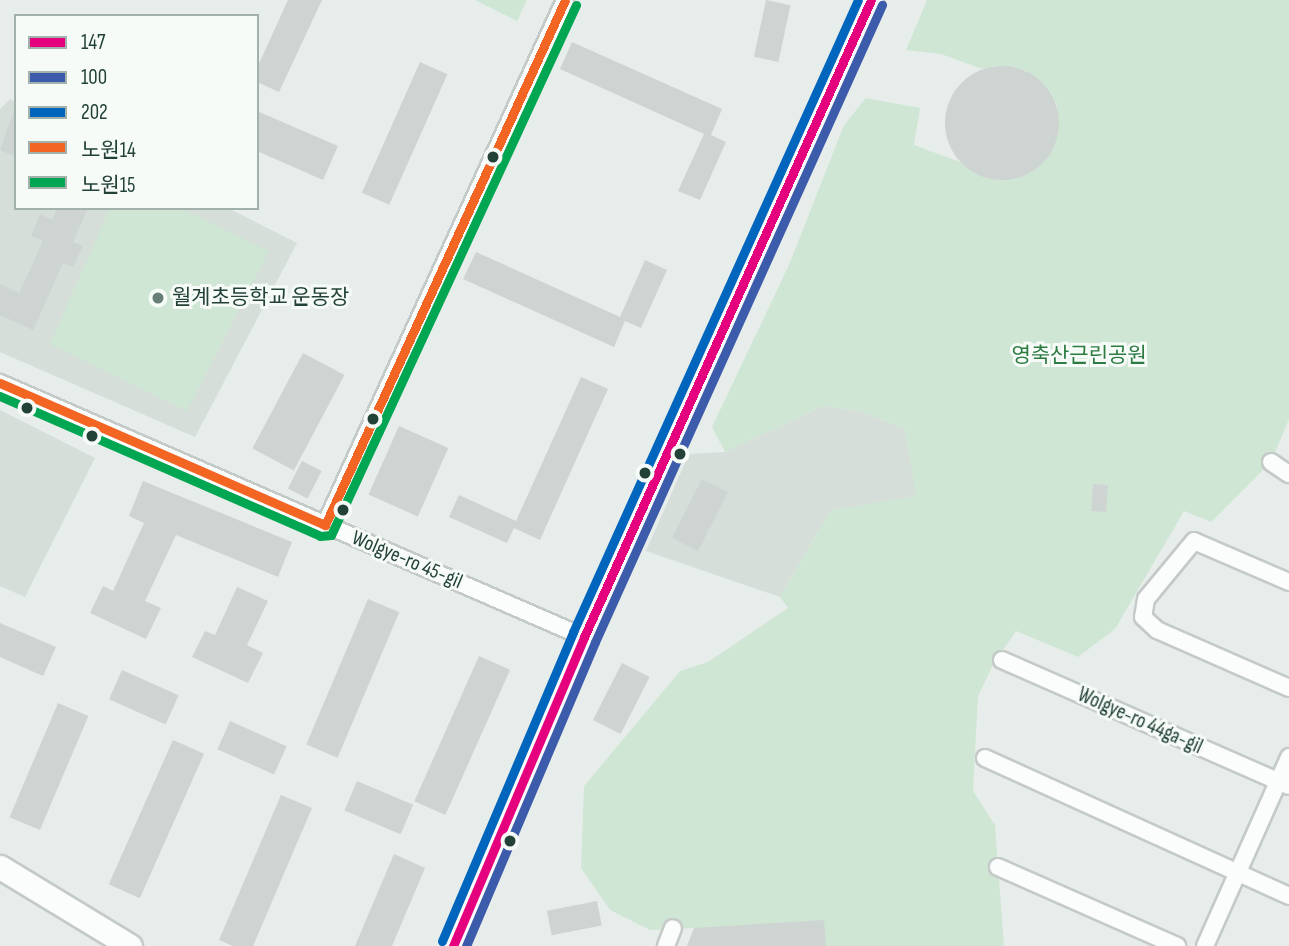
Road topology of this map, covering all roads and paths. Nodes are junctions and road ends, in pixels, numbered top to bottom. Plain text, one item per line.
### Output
1 (565, 0) edge
2 (871, 0) edge
3 (0, 383) edge
4 (1272, 463) dead end
5 (1289, 474) edge
6 (325, 525) junction
7 (1289, 582) edge
8 (584, 637) junction
9 (1002, 660) dead end
10 (1289, 688) edge
11 (1289, 757) edge
12 (985, 758) dead end
13 (1284, 783) edge
14 (0, 867) edge
15 (998, 867) dead end
16 (1236, 875) junction
17 (1289, 896) edge
18 (673, 929) dead end
19 (130, 946) edge
20 (453, 946) edge
21 (666, 946) edge
22 (1177, 946) edge
23 (1205, 946) edge

1 - 6 street
2 - 8 main road
3 - 6 street, Wolgye-ro 45-gil
4 - 5 street
6 - 8 street, Wolgye-ro 45-gil
7 - 10 street
8 - 20 main road
9 - 13 street, Wolgye-ro 44ga-gil
11 - 13 street
12 - 16 street
13 - 16 street
14 - 19 main road
15 - 22 street
16 - 17 street
16 - 23 street
18 - 21 street

